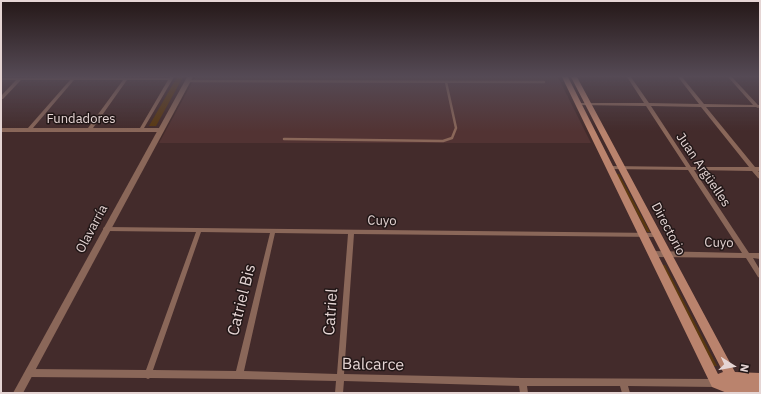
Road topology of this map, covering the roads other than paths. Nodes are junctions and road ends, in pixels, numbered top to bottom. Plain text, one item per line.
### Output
1 (59, 95) edge
2 (114, 95) edge
3 (162, 95) edge
4 (180, 95) edge
5 (449, 95) edge
6 (574, 95) edge
7 (584, 95) edge
8 (641, 95) edge
9 (694, 95) edge
10 (748, 95) edge
11 (578, 104) junction
12 (588, 104) junction
13 (647, 104) junction
14 (702, 105) junction
15 (759, 107) edge
16 (1, 130) edge
17 (29, 130) junction
18 (89, 130) junction
19 (141, 130) junction
20 (160, 130) junction
21 (284, 139) dead end
22 (610, 168) junction
23 (622, 168) junction
24 (689, 169) junction
25 (754, 170) junction
26 (760, 170) edge
27 (760, 177) edge
28 (106, 230) junction
29 (199, 231) junction
30 (274, 231) junction
31 (351, 232) junction
32 (657, 235) junction
33 (644, 236) junction
34 (654, 254) junction
35 (667, 254) junction
36 (747, 256) junction
37 (760, 256) edge
38 (760, 276) edge
39 (29, 373) junction
40 (148, 375) junction
41 (239, 375) junction
42 (732, 377) junction
43 (760, 378) edge
44 (340, 379) junction
45 (522, 382) junction
46 (623, 382) junction
47 (716, 383) junction
48 (760, 389) edge
49 (739, 391) edge
50 (18, 393) edge
51 (339, 393) edge
52 (524, 393) edge
53 (626, 393) edge
54 (721, 393) edge

1 - 17 street
2 - 18 street
3 - 19 street
4 - 20 street, Olavarría
5 - 21 lane
6 - 11 main road, Directorio
7 - 12 main road, Directorio
8 - 13 street, Juan Argüelles
9 - 14 street
10 - 15 street
11 - 12 street
11 - 22 main road, Directorio
12 - 13 street
12 - 23 main road, Directorio
13 - 14 street
13 - 24 street, Juan Argüelles
14 - 15 street
14 - 25 street
16 - 17 street, Fundadores
17 - 18 street, Fundadores
18 - 19 street, Fundadores
19 - 20 street, Fundadores
20 - 28 street, Olavarría
22 - 23 street
22 - 33 main road, Directorio
23 - 24 street
23 - 32 main road, Directorio
24 - 25 street
24 - 36 street, Juan Argüelles
25 - 26 street
25 - 27 street
28 - 29 street, Cuyo
28 - 39 street, Olavarría
29 - 30 street, Cuyo
29 - 40 street
30 - 31 street, Cuyo
30 - 41 street, Catriel Bis
31 - 33 street, Cuyo
31 - 44 street, Catriel
32 - 33 street, Cuyo
32 - 35 main road, Directorio
33 - 34 main road, Directorio
34 - 35 street, Cuyo
34 - 47 main road, Directorio
35 - 36 street, Cuyo
35 - 42 main road, Directorio
36 - 37 street, Cuyo
36 - 38 street, Juan Argüelles
39 - 40 street, Balcarce
39 - 50 street, Olavarría
40 - 41 street, Balcarce
41 - 44 street, Balcarce
42 - 43 main road
42 - 47 main road
42 - 49 main road, Directorio
44 - 45 street, Balcarce
44 - 51 street, Catriel
45 - 46 street, Balcarce
45 - 52 street
46 - 47 street, Balcarce
46 - 53 street
47 - 49 main road
47 - 54 street, Directorio
48 - 49 main road

